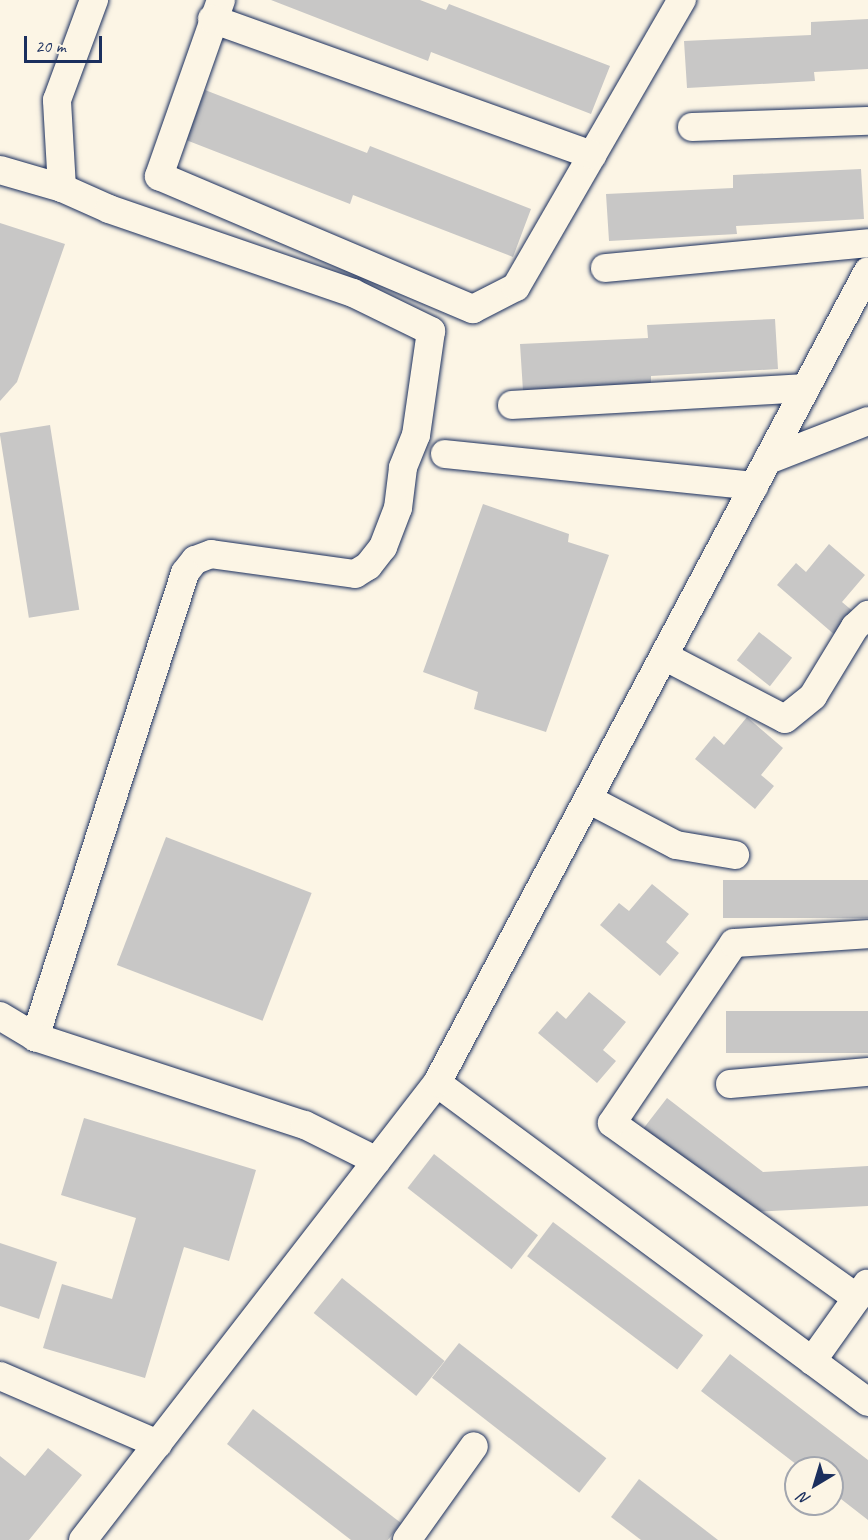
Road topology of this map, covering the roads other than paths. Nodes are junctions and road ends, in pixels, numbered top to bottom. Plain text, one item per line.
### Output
1 (94, 0) edge
2 (678, 1) edge
3 (217, 10) edge
4 (868, 121) edge
5 (692, 127) dead end
6 (592, 155) junction
7 (0, 170) edge
8 (62, 188) junction
9 (868, 243) edge
10 (605, 268) dead end
11 (868, 271) edge
12 (806, 388) junction
13 (512, 405) dead end
14 (868, 421) edge
15 (445, 454) dead end
16 (768, 460) junction
17 (754, 486) junction
18 (868, 615) edge
19 (664, 656) junction
20 (588, 799) junction
21 (735, 855) dead end
22 (868, 934) edge
23 (0, 1016) edge
24 (35, 1037) junction
25 (868, 1072) edge
26 (437, 1083) junction
27 (730, 1084) dead end
28 (377, 1161) junction
29 (862, 1290) edge
30 (812, 1360) junction
31 (0, 1376) edge
32 (868, 1402) edge
33 (158, 1444) junction
34 (474, 1446) dead end
35 (83, 1540) edge
36 (407, 1540) edge

1 - 8 street
2 - 6 street
3 - 6 street
3 - 6 street
4 - 5 street
7 - 8 street
8 - 24 street
9 - 10 street
11 - 12 street
12 - 13 street
12 - 16 street
14 - 16 street
15 - 17 street
16 - 17 street
17 - 19 street
18 - 19 street
19 - 20 street
20 - 21 street
20 - 26 street
22 - 29 street
23 - 24 street
24 - 28 street
25 - 27 street
26 - 28 street
26 - 30 street
28 - 33 street
29 - 30 street
30 - 32 street
31 - 33 street
33 - 35 street
34 - 36 street

